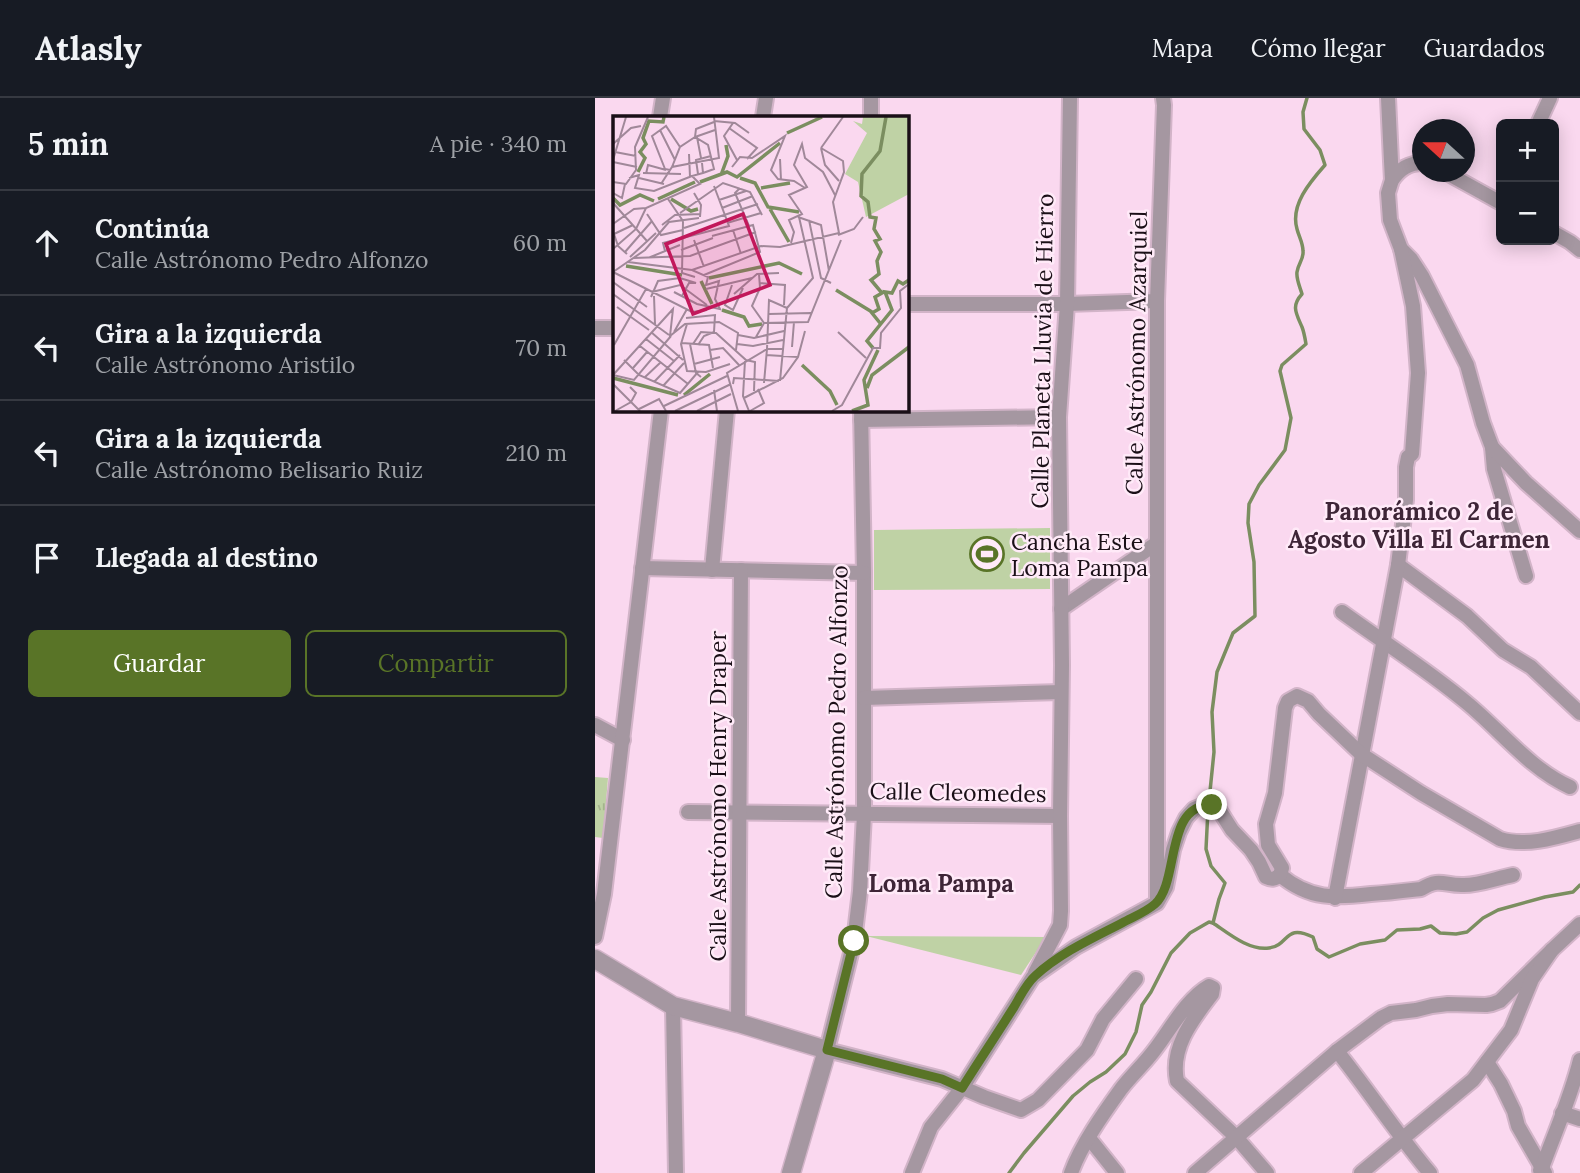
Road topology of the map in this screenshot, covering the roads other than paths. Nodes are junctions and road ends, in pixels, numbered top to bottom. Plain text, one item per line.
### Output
1 (663, 98) edge
2 (766, 98) edge
3 (871, 98) edge
4 (1070, 98) edge
5 (1163, 98) edge
6 (1388, 98) edge
7 (1550, 98) edge
8 (660, 116) edge
9 (763, 116) edge
10 (871, 116) edge
11 (1540, 119) edge
12 (1412, 164) edge
13 (1392, 180) junction
14 (1463, 182) edge
15 (1496, 200) edge
16 (1559, 236) edge
17 (1401, 250) junction
18 (1580, 250) edge
19 (1157, 300) junction
20 (908, 304) edge
21 (1067, 304) junction
22 (595, 328) edge
23 (613, 328) edge
24 (661, 411) edge
25 (727, 411) edge
26 (861, 415) edge
27 (1059, 417) junction
28 (1492, 447) junction
29 (1580, 531) edge
30 (1157, 543) junction
31 (1398, 565) junction
32 (642, 568) junction
33 (712, 570) junction
34 (741, 570) junction
35 (864, 573) junction
36 (1526, 576) dead end
37 (1061, 609) junction
38 (1342, 612) dead end
39 (1384, 642) junction
40 (1061, 692) junction
41 (864, 698) junction
42 (1580, 713) edge
43 (595, 725) edge
44 (623, 740) junction
45 (1361, 754) junction
46 (1570, 787) dead end
47 (688, 812) dead end
48 (740, 813) junction
49 (864, 814) junction
50 (1060, 816) junction
51 (1580, 831) edge
52 (1513, 875) dead end
53 (1280, 876) junction
54 (1335, 898) junction
55 (1157, 903) junction
56 (1580, 924) edge
57 (595, 937) edge
58 (1552, 950) junction
59 (595, 959) edge
60 (1033, 977) junction
61 (1136, 979) dead end
62 (673, 1006) junction
63 (738, 1023) junction
64 (827, 1050) junction
65 (1337, 1051) junction
66 (1580, 1060) edge
67 (1487, 1062) junction
68 (962, 1088) junction
69 (1562, 1113) junction
70 (1580, 1119) edge
71 (1236, 1137) junction
72 (1089, 1138) junction
73 (1401, 1138) junction
74 (1541, 1171) edge
75 (676, 1173) edge
76 (791, 1173) edge
77 (912, 1173) edge
78 (1071, 1173) edge
79 (1117, 1173) edge
80 (1195, 1173) edge
81 (1267, 1173) edge
82 (1361, 1173) edge
83 (1430, 1173) edge

1 - 8 street
2 - 9 street
3 - 10 street
4 - 21 street, Calle Planeta Lluvia de Hierro
5 - 19 street, Calle Astrónomo Azarquiel
6 - 13 street
7 - 11 street
12 - 13 street
13 - 17 street
14 - 15 street
16 - 18 street
17 - 28 street
17 - 31 street
19 - 21 street
19 - 30 street, Calle Astrónomo Azarquiel
20 - 21 street
21 - 27 street, Calle Planeta Lluvia de Hierro
22 - 23 street
24 - 32 street
25 - 33 street
26 - 27 street
26 - 35 street, Calle Astrónomo Pedro Alfonzo
27 - 37 street, Calle Planeta Lluvia de Hierro
28 - 29 street
28 - 36 street
30 - 37 street
30 - 55 street, Calle Astrónomo Azarquiel
31 - 39 street
31 - 42 street
32 - 33 street
32 - 44 street
33 - 34 street
34 - 35 street
34 - 48 street, Calle Astrónomo Henry Draper
35 - 41 street, Calle Astrónomo Pedro Alfonzo
37 - 40 street, Calle Planeta Lluvia de Hierro
38 - 39 street
39 - 45 street
39 - 46 street
40 - 41 street
40 - 50 street, Calle Planeta Lluvia de Hierro
41 - 49 street, Calle Astrónomo Pedro Alfonzo
43 - 44 street
44 - 57 street
45 - 51 street
45 - 53 street
45 - 54 street
47 - 48 street, Calle Cleomedes
48 - 49 street, Calle Cleomedes
48 - 63 street, Calle Astrónomo Henry Draper
49 - 50 street, Calle Cleomedes
49 - 64 street, Calle Astrónomo Pedro Alfonzo
50 - 60 street, Calle Planeta Lluvia de Hierro
52 - 54 street
53 - 54 street
53 - 55 street
55 - 60 street
56 - 58 street
58 - 65 street
58 - 67 street
59 - 62 street
60 - 68 street, Calle Planeta Lluvia de Hierro
61 - 68 street
62 - 63 street
62 - 75 street
63 - 64 street
64 - 68 street
64 - 76 street, Calle Astrónomo Pedro Alfonzo
65 - 71 street
65 - 73 street
66 - 69 street
67 - 73 street
67 - 74 street
68 - 77 street, Calle Planeta Lluvia de Hierro
69 - 70 street
69 - 74 street
71 - 72 street
71 - 80 street
71 - 81 street
72 - 78 street
72 - 79 street
73 - 82 street
73 - 83 street

